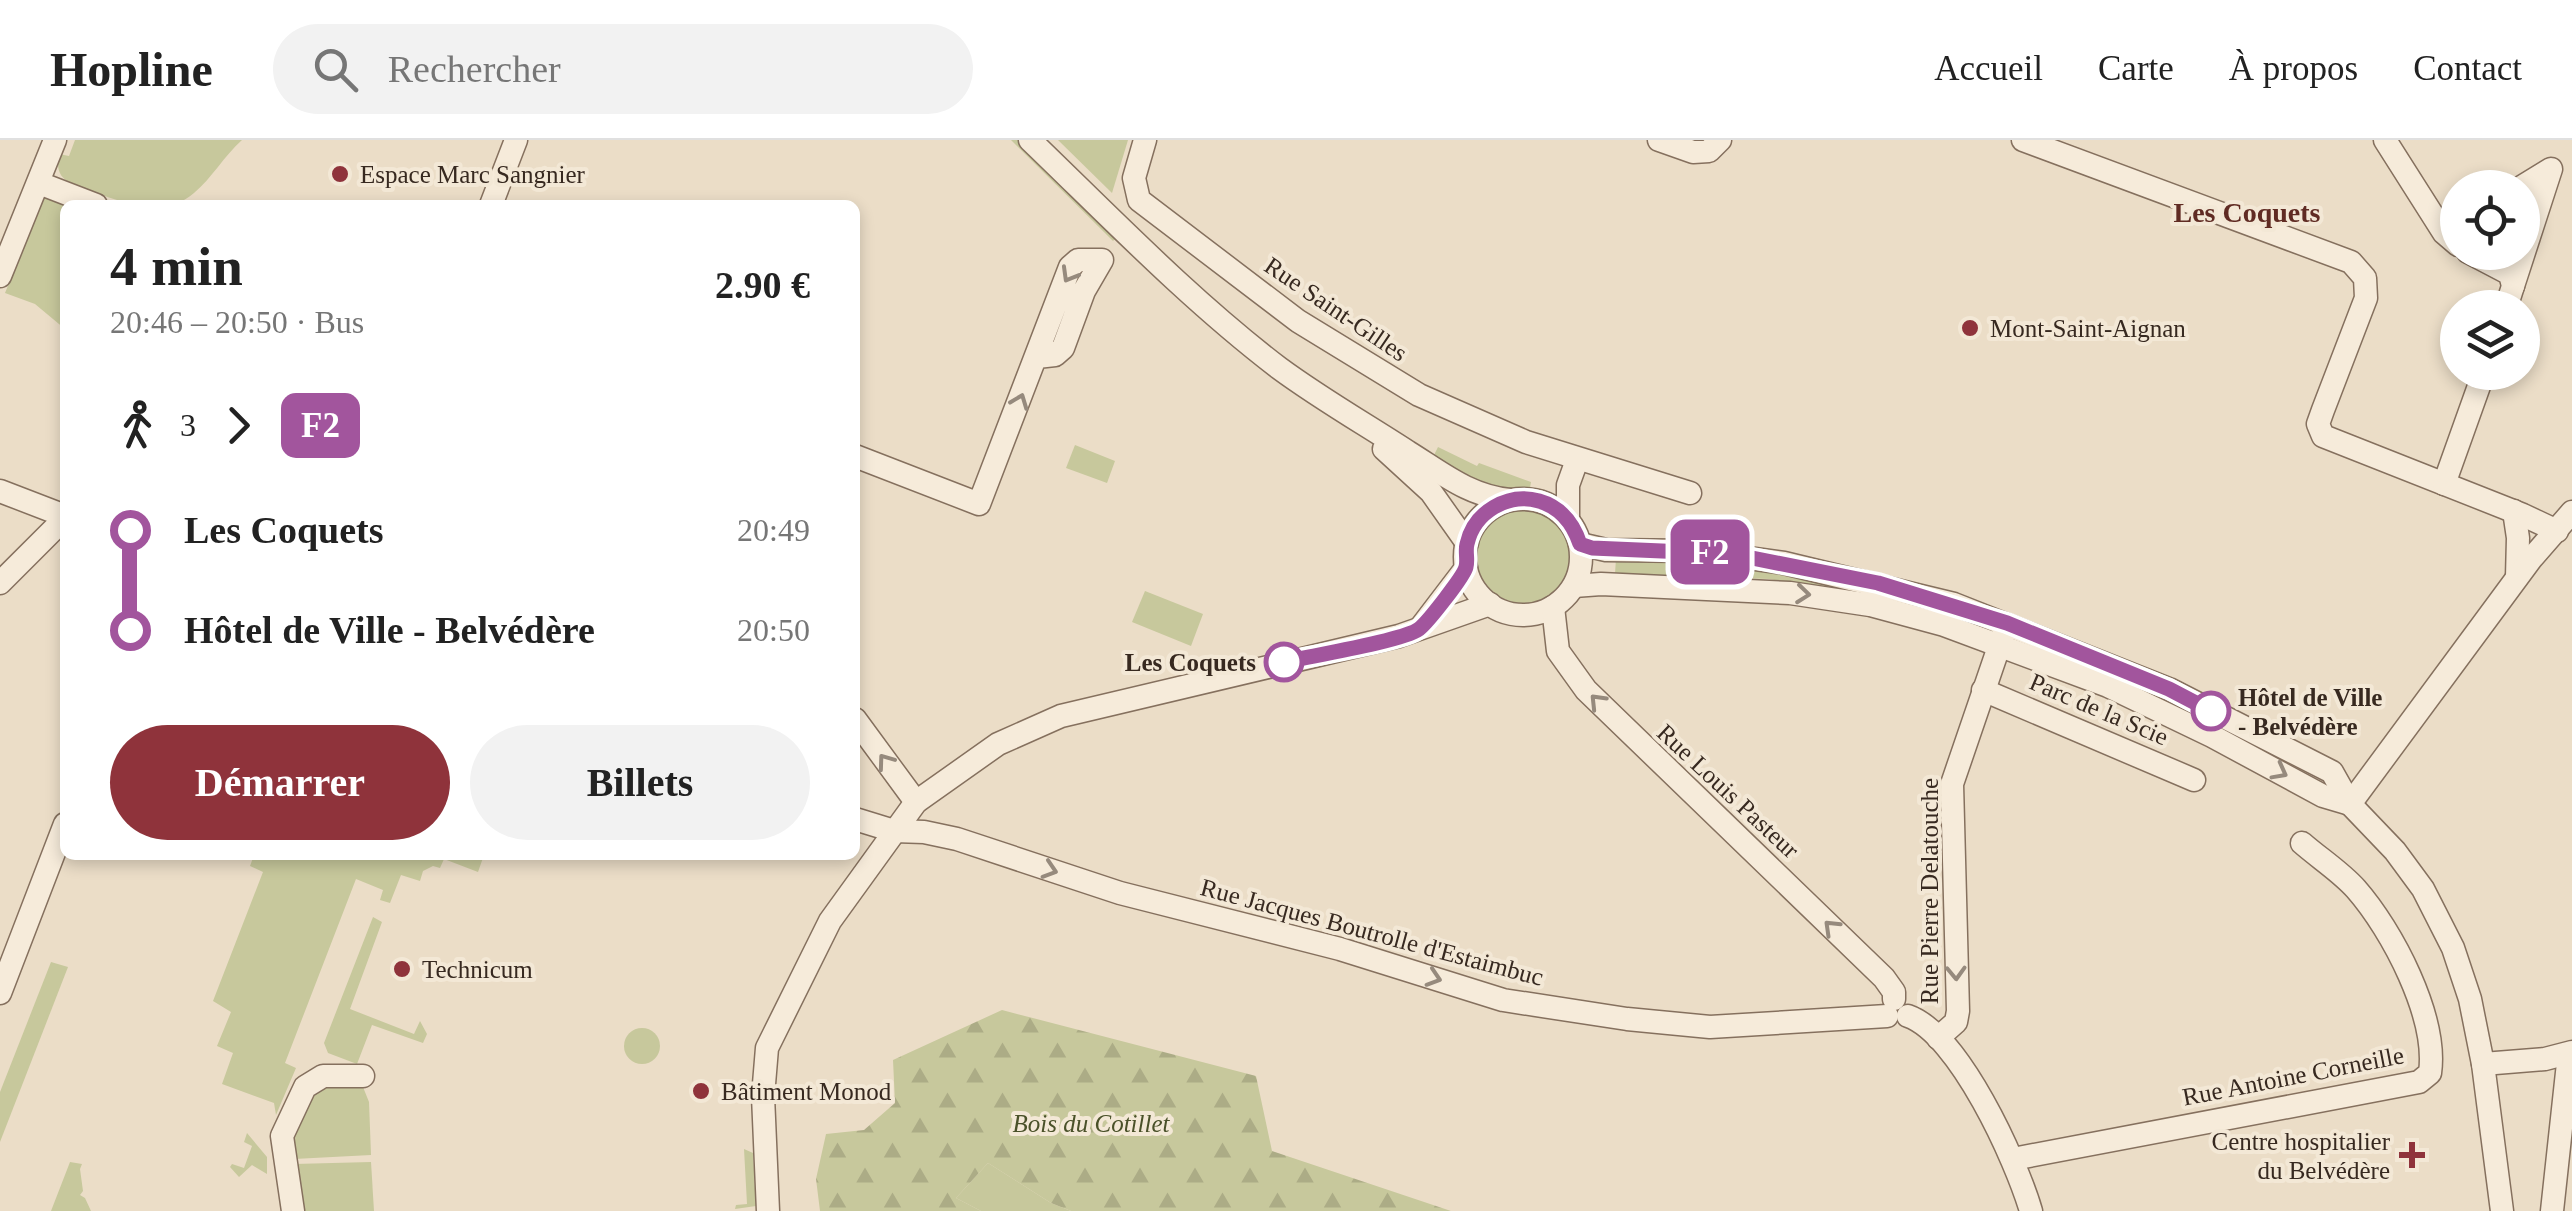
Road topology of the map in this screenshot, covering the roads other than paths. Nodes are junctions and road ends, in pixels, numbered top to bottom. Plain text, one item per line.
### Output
1 (55, 140) edge
2 (516, 140) edge
3 (1030, 140) edge
4 (1145, 140) edge
5 (1659, 140) edge
6 (1720, 140) edge
7 (2023, 140) edge
8 (2386, 140) edge
9 (2540, 175) edge
10 (40, 183) junction
11 (83, 200) edge
12 (493, 200) edge
13 (2540, 201) edge
14 (2440, 216) edge
15 (1140, 247) junction
16 (0, 276) edge
17 (2478, 390) edge
18 (1348, 416) junction
19 (860, 458) edge
20 (1577, 460) junction
21 (2444, 484) junction
22 (1568, 486) junction
23 (0, 490) edge
24 (1690, 493) dead end
25 (1510, 500) junction
26 (1540, 501) junction
27 (2514, 511) junction
28 (2572, 512) edge
29 (60, 515) edge
30 (1568, 520) junction
31 (60, 522) edge
32 (2557, 531) junction
33 (1467, 543) junction
34 (1580, 544) junction
35 (1466, 568) junction
36 (2517, 578) junction
37 (0, 583) edge
38 (1574, 586) junction
39 (1490, 604) junction
40 (1553, 607) junction
41 (1418, 630) junction
42 (2003, 633) junction
43 (1983, 690) junction
44 (860, 727) edge
45 (2194, 780) dead end
46 (916, 802) junction
47 (2350, 804) junction
48 (860, 821) edge
49 (894, 831) junction
50 (60, 837) edge
51 (2302, 843) dead end
52 (0, 993) edge
53 (1896, 1010) junction
54 (1938, 1038) junction
55 (2570, 1053) edge
56 (2483, 1064) junction
57 (363, 1076) dead end
58 (2013, 1160) junction
59 (293, 1211) edge
60 (768, 1211) edge
61 (2031, 1211) edge
62 (2502, 1211) edge
63 (2552, 1211) edge

1 - 10 street
2 - 12 street
3 - 15 street
4 - 20 street, Rue Saint-Gilles
5 - 6 street
7 - 21 street
8 - 14 street
9 - 13 street
10 - 11 street
10 - 16 street
15 - 18 street
19 -> 15 street
17 - 21 street
18 - 25 street
18 - 33 street
20 - 22 street
20 - 24 street, Rue Saint-Gilles
21 - 27 street
22 - 26 street
22 - 30 street
23 - 29 street
25 - 26 street
25 - 33 street
26 - 30 street
27 - 32 street
27 - 36 street
28 - 32 street
30 - 34 street
31 - 37 street
32 - 36 street
33 - 35 street
34 - 38 street
34 - 42 street
35 - 39 street
35 - 41 street
36 - 47 street
38 - 40 street
38 -> 42 street
39 - 40 street
39 - 41 street
53 -> 40 street, Rue Louis Pasteur
41 - 46 street
42 - 43 street, Rue Pierre Delatouche
42 - 47 street
43 - 45 street, Parc de la Scie
43 -> 54 street, Rue Pierre Delatouche
46 -> 44 street
46 - 49 street
47 - 56 street
48 - 49 street, Rue Jacques Boutrolle d'Estaimbuc
49 -> 53 street, Rue Jacques Boutrolle d'Estaimbuc
49 - 60 street
50 - 52 street
51 - 58 street, Rue Antoine Corneille
53 - 54 street, Rue Louis Pasteur
54 - 58 street, Rue Louis Pasteur
55 - 56 street
55 - 63 street
56 - 62 street
57 - 59 street
58 - 61 street, Rue Louis Pasteur

